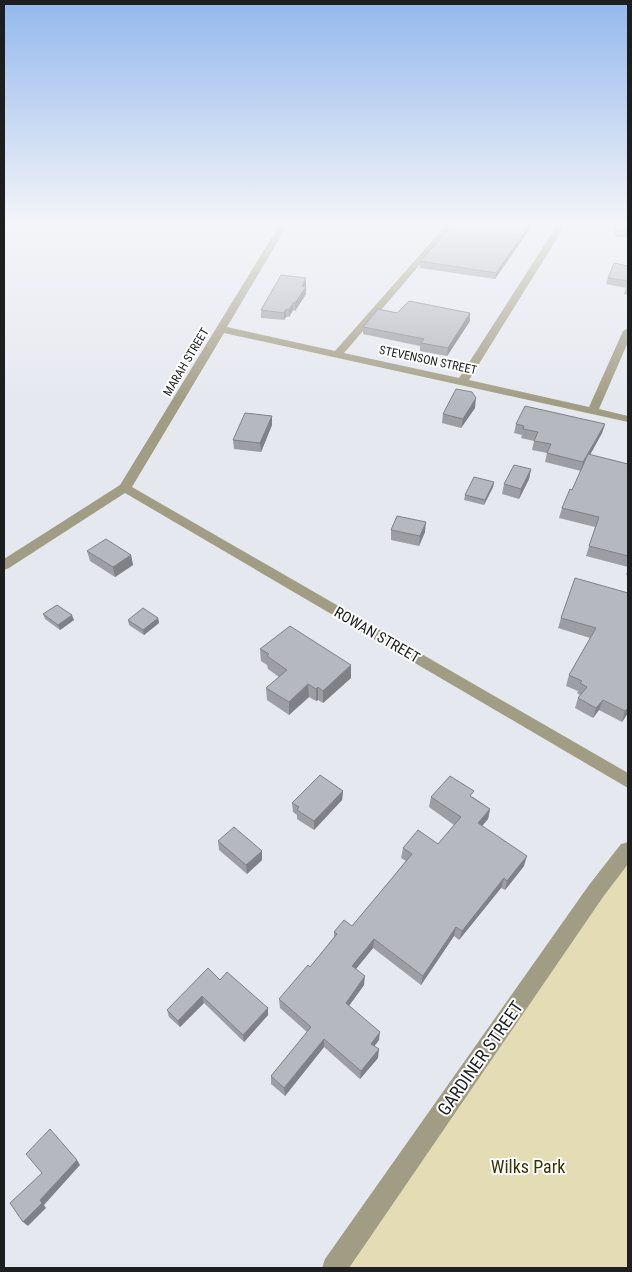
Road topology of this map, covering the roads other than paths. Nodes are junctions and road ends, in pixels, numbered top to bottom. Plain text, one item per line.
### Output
1 (249, 283) edge
2 (399, 283) edge
3 (525, 283) edge
4 (222, 328) junction
5 (628, 331) edge
6 (338, 354) junction
7 (463, 381) junction
8 (593, 411) junction
9 (628, 419) edge
10 (125, 488) junction
11 (4, 565) edge
12 (628, 781) edge
13 (628, 850) edge
14 (334, 1268) edge

1 - 4 street, MARAH STREET
2 - 6 street
3 - 7 street
4 - 6 street, STEVENSON STREET
4 - 10 street, MARAH STREET
5 - 8 street
6 - 7 street, STEVENSON STREET
7 - 8 street, STEVENSON STREET
8 - 9 street, STEVENSON STREET
10 - 11 street
10 - 12 street, ROWAN STREET
13 - 14 street, GARDINER STREET

